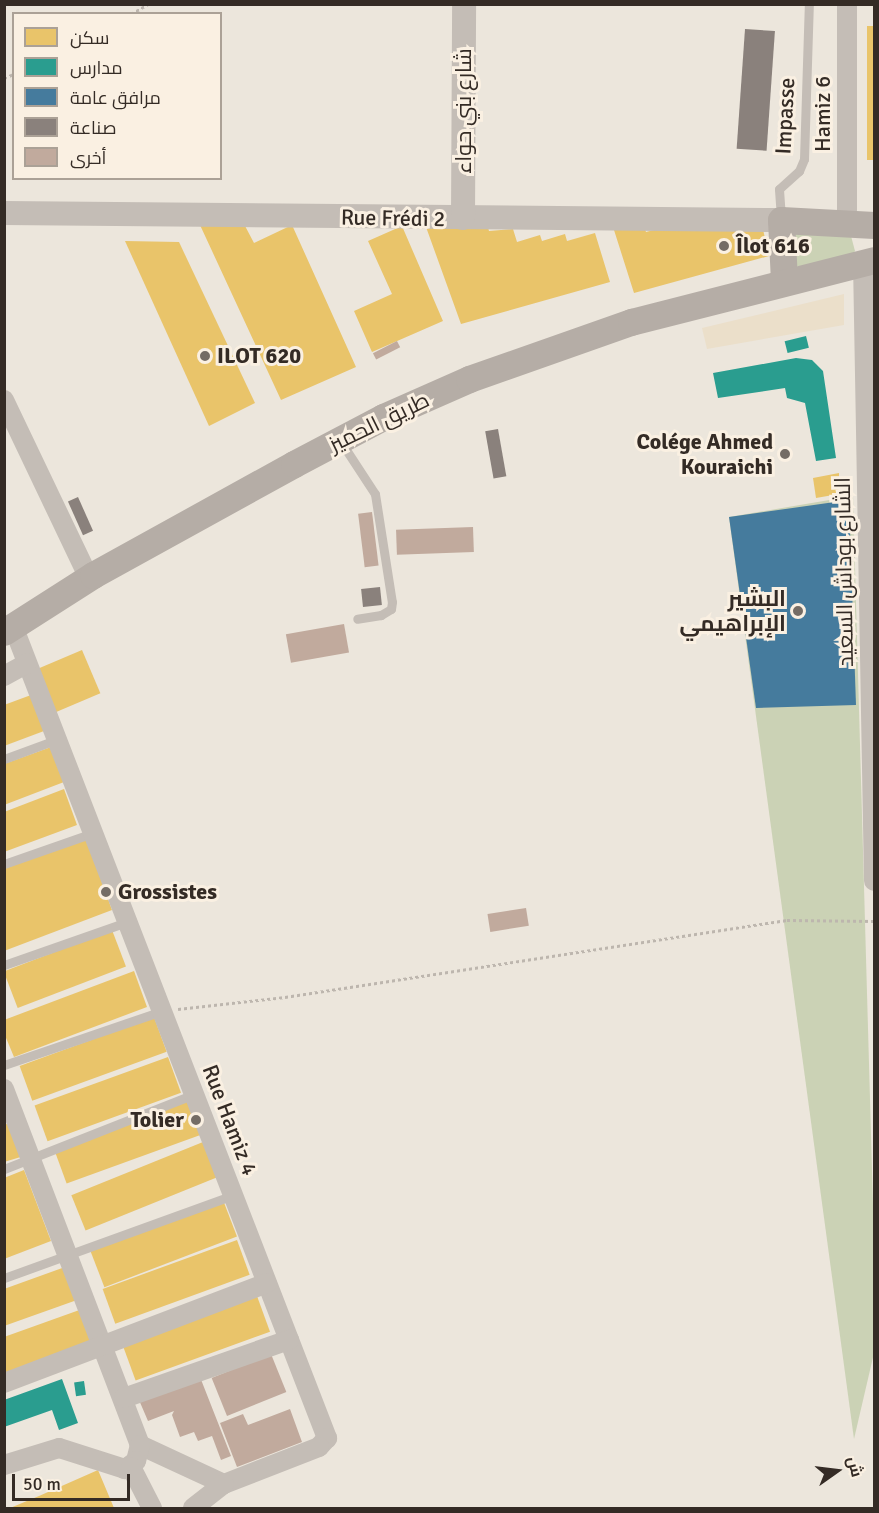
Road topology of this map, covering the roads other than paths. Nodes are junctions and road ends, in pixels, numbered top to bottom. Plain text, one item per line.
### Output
1 (464, 4) edge
2 (809, 4) edge
3 (847, 4) edge
4 (4, 213) edge
5 (463, 219) junction
6 (781, 220) junction
7 (861, 224) edge
8 (869, 261) edge
9 (784, 275) junction
10 (4, 400) edge
11 (340, 440) junction
12 (84, 568) junction
13 (357, 619) dead end
14 (7, 626) edge
15 (27, 663) junction
16 (4, 676) edge
17 (58, 739) junction
18 (4, 759) edge
19 (93, 833) junction
20 (4, 864) edge
21 (874, 881) edge
22 (127, 922) junction
23 (4, 965) edge
24 (162, 1011) junction
25 (4, 1065) edge
26 (4, 1089) edge
27 (194, 1094) junction
28 (31, 1158) junction
29 (4, 1169) edge
30 (233, 1195) junction
31 (68, 1255) junction
32 (4, 1278) edge
33 (267, 1283) junction
34 (289, 1340) junction
35 (104, 1348) junction
36 (4, 1383) edge
37 (124, 1398) junction
38 (140, 1445) junction
39 (4, 1465) edge
40 (131, 1467) junction
41 (224, 1484) junction
42 (152, 1509) edge
43 (193, 1509) edge

1 - 5 street, شارع بني حواء
2 - 6 lane, Impasse
3 - 7 street, Hamiz 6
4 - 5 street, Rue Frédi 2
5 - 6 street, Rue Frédi 2
6 - 7 main road
6 - 9 main road
7 - 8 main road
8 - 9 main road
8 - 21 street, الشارع بوداش السعيد
9 - 11 main road, طريق الحميز
9 - 12 main road, طريق الحميز
10 - 12 street
11 - 13 lane
11 - 14 main road, طريق الحميز
12 - 14 main road, طريق الحميز
14 - 15 street, Rue Hamiz 4
15 - 16 street
15 - 17 street, Rue Hamiz 4
17 - 18 lane
17 - 19 street, Rue Hamiz 4
19 - 20 lane
19 - 22 street, Rue Hamiz 4
22 - 23 lane
22 - 24 street, Rue Hamiz 4
24 - 25 lane
24 - 27 street, Rue Hamiz 4
26 - 28 street
27 - 28 lane
27 - 30 street, Rue Hamiz 4
28 - 29 lane
28 - 31 street
30 - 31 lane
30 - 33 street, Rue Hamiz 4
31 - 32 lane
31 - 35 street
33 - 34 street, Rue Hamiz 4
33 - 35 street
34 - 37 street
34 - 41 street, Rue Hamiz 4
35 - 36 street
35 - 37 street
37 - 38 street
38 - 40 street
38 - 41 street
39 - 40 street
40 - 42 street
41 - 43 street

